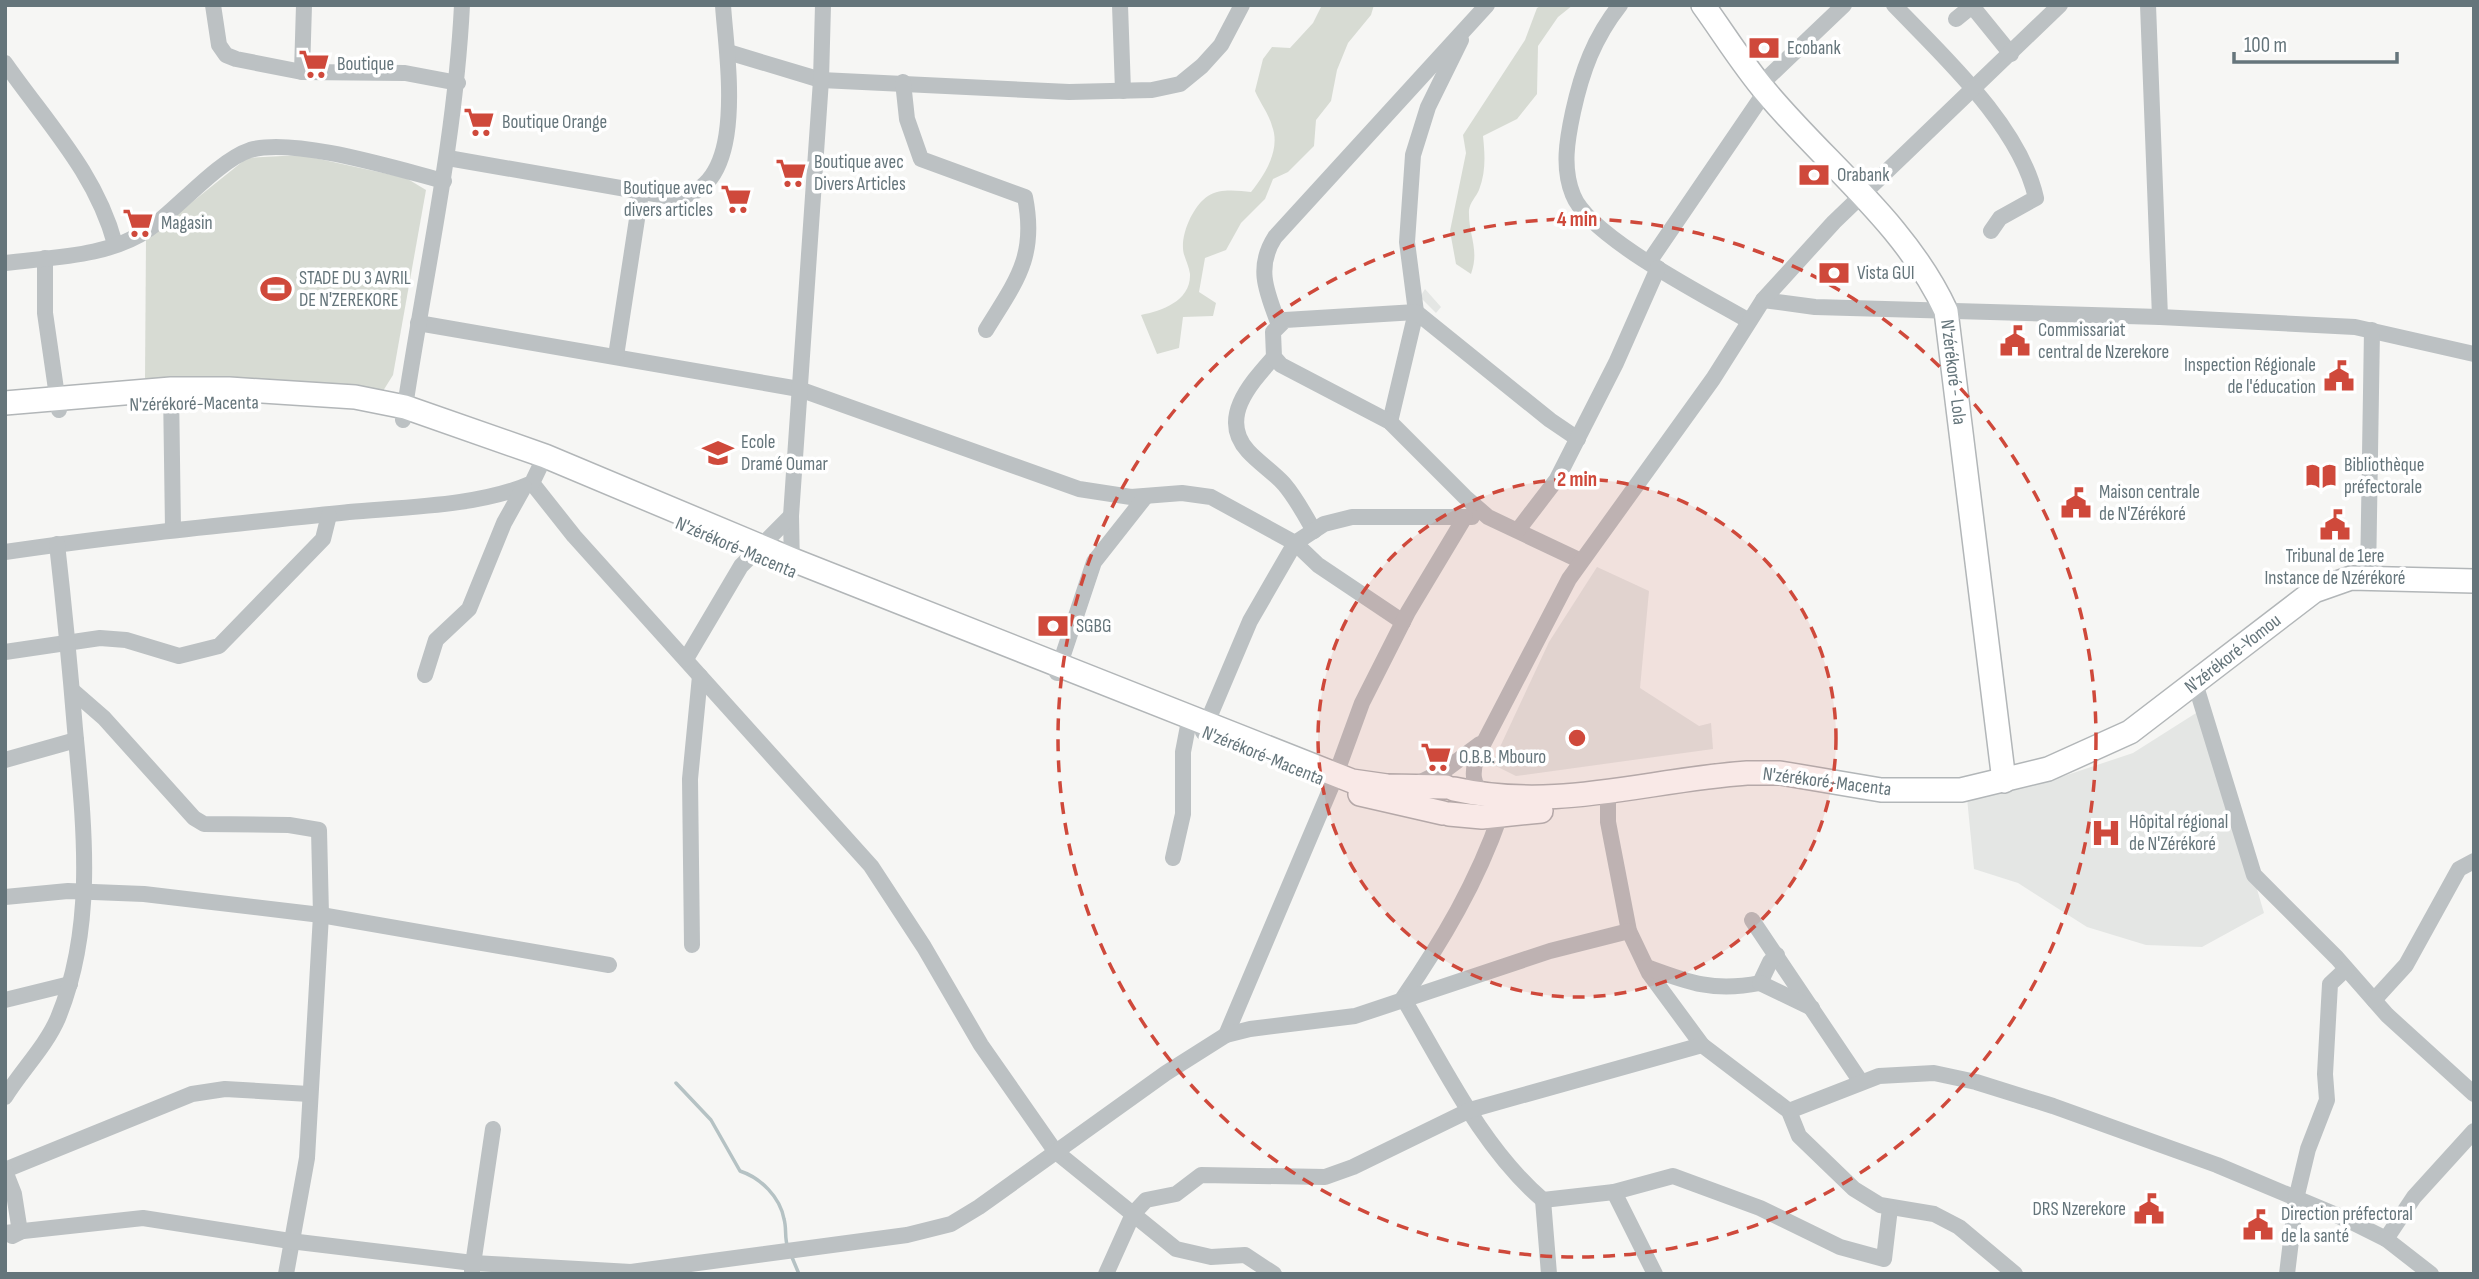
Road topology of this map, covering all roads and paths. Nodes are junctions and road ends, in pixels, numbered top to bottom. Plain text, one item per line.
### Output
1 (213, 5) edge
2 (304, 5) edge
3 (462, 5) edge
4 (723, 5) edge
5 (824, 5) edge
6 (1120, 5) edge
7 (1242, 5) edge
8 (1487, 5) edge
9 (1620, 5) edge
10 (1703, 5) edge
11 (1844, 5) edge
12 (1894, 5) edge
13 (2060, 5) edge
14 (2148, 5) edge
15 (1956, 19) dead end
16 (1465, 32) junction
17 (728, 52) junction
18 (2011, 54) junction
19 (5, 64) edge
20 (302, 72) junction
21 (821, 80) junction
22 (903, 82) junction
23 (458, 83) junction
24 (1763, 88) junction
25 (1123, 91) junction
26 (1972, 91) junction
27 (448, 158) junction
28 (444, 181) junction
29 (642, 193) junction
30 (1862, 196) junction
31 (1991, 231) dead end
32 (115, 244) junction
33 (45, 258) junction
34 (5, 263) edge
35 (1653, 265) junction
36 (1763, 300) junction
37 (1946, 311) junction
38 (1416, 312) junction
39 (2160, 317) junction
40 (1749, 321) junction
41 (418, 324) junction
42 (1279, 325) junction
43 (986, 330) dead end
44 (2372, 330) junction
45 (2474, 354) edge
46 (615, 356) junction
47 (1273, 357) junction
48 (799, 389) junction
49 (171, 396) junction
50 (5, 403) edge
51 (58, 404) junction
52 (404, 414) junction
53 (5, 415) edge
54 (1390, 422) junction
55 (1578, 439) junction
56 (536, 473) junction
57 (1146, 496) junction
58 (329, 514) junction
59 (791, 516) junction
60 (1465, 517) junction
61 (1488, 517) junction
62 (173, 529) junction
63 (1518, 530) junction
64 (1314, 531) junction
65 (1295, 542) junction
66 (57, 544) junction
67 (756, 550) junction
68 (5, 552) edge
69 (1581, 561) junction
70 (792, 566) junction
71 (2368, 578) junction
72 (2474, 581) edge
73 (1403, 622) junction
74 (69, 642) junction
75 (5, 652) edge
76 (686, 659) junction
77 (1058, 669) junction
78 (425, 675) dead end
79 (700, 676) junction
80 (2195, 683) junction
81 (72, 691) junction
82 (1199, 727) junction
83 (76, 740) junction
84 (1485, 740) junction
85 (5, 760) edge
86 (1334, 780) junction
87 (2004, 781) junction
88 (1407, 787) junction
89 (1450, 788) junction
90 (1608, 793) junction
91 (1496, 807) junction
92 (1446, 813) junction
93 (1173, 858) dead end
94 (2474, 861) edge
95 (83, 891) junction
96 (5, 897) edge
97 (321, 915) junction
98 (1752, 920) dead end
99 (1629, 931) junction
100 (692, 945) dead end
101 (1777, 955) junction
102 (609, 965) dead end
103 (1647, 967) junction
104 (2346, 969) junction
105 (1760, 983) junction
106 (70, 984) junction
107 (1403, 998) junction
108 (5, 1000) edge
109 (2374, 1000) junction
110 (1812, 1009) junction
111 (1226, 1035) junction
112 (1702, 1045) junction
113 (1861, 1082) junction
114 (309, 1094) junction
115 (2474, 1094) edge
116 (5, 1097) edge
117 (1469, 1110) junction
118 (1788, 1111) junction
119 (493, 1129) dead end
120 (2474, 1130) edge
121 (1055, 1151) junction
122 (5, 1171) edge
123 (1614, 1192) junction
124 (2296, 1199) junction
125 (1543, 1200) junction
126 (1890, 1208) junction
127 (1133, 1214) junction
128 (10, 1235) edge
129 (2386, 1239) junction
130 (290, 1241) junction
131 (472, 1268) edge
132 (631, 1273) edge
133 (286, 1274) edge
134 (1106, 1274) edge
135 (1274, 1274) edge
136 (1549, 1274) edge
137 (1655, 1274) edge
138 (2015, 1274) edge
139 (2287, 1274) edge
140 (2431, 1274) edge

1 - 20 street
2 - 20 street
3 - 23 street
4 - 17 street
5 - 21 street
6 - 25 street
7 - 25 street
8 - 16 street
9 - 35 street
10 - 24 highway, N'zérékoré - Lola
11 - 24 street
12 - 26 street
13 - 18 street
14 - 39 street
15 - 18 street
16 - 38 street
16 - 42 street
17 - 21 street
17 - 29 street
18 - 26 street
19 - 32 street
20 - 23 street
21 - 22 street
21 - 48 street
22 - 25 street
22 - 43 street
23 - 27 street
24 - 30 highway, N'zérékoré - Lola
24 - 35 street
26 - 30 street
26 - 31 street
27 - 28 street
27 - 29 street
28 - 32 street
28 - 41 street
29 - 46 street
30 - 36 street
30 - 37 highway, N'zérékoré - Lola
32 - 33 street
33 - 34 street
33 - 51 street
35 - 40 street
35 - 55 street
36 - 37 street
36 - 40 street
37 - 39 street
37 - 87 highway, N'zérékoré - Lola
38 - 42 street
38 - 54 street
38 - 55 street
39 - 44 street
40 - 69 street
41 - 46 street
41 - 52 street
42 - 47 street
44 - 45 street
44 - 71 street
46 - 48 street
47 - 54 street
47 - 64 street
48 - 57 street
48 - 59 street
49 - 51 highway
49 - 52 highway
49 - 62 street
50 - 51 highway
51 - 53 highway
52 - 56 highway
54 - 61 street
55 - 63 street
56 - 58 street
56 - 67 highway
56 - 76 street
56 - 78 street
57 - 65 street
57 - 77 street
58 - 62 street
58 - 74 street
59 - 67 street
59 - 70 street
60 - 61 street
60 - 64 street
60 - 73 street
61 - 63 street
62 - 66 street
63 - 69 street
64 - 65 street
65 - 73 street
65 - 82 street
66 - 68 street
66 - 74 street
67 - 70 highway
67 - 76 street
69 - 84 street
70 - 77 highway
71 - 72 highway, N'zérékoré-Yomou
71 - 80 highway, N'zérékoré-Yomou
73 - 86 street
74 - 75 street
74 - 81 street
76 - 79 street
77 - 82 highway
79 - 100 street
79 - 121 street
80 - 87 highway, N'zérékoré-Yomou
80 - 104 street
81 - 83 street
81 - 97 street
82 - 86 highway
82 - 93 street
83 - 85 street
83 - 95 street
84 - 88 street
84 - 91 street
86 - 88 highway
86 - 92 highway, N'zérékoré-Macenta
86 - 111 street
87 - 90 highway, N'zérékoré-Macenta
88 - 89 highway
89 - 91 highway
89 - 92 highway
90 - 91 highway, N'zérékoré-Macenta
90 - 99 street
91 - 92 highway, N'zérékoré-Macenta
91 - 107 street
94 - 109 street
95 - 96 street
95 - 97 street
95 - 106 street
97 - 102 street
97 - 114 street
98 - 101 street
99 - 103 street
99 - 107 street
101 - 105 street
101 - 110 street
103 - 105 street
103 - 112 street
104 - 109 street
104 - 124 street
105 - 110 street
106 - 108 street
106 - 116 street
107 - 111 street
107 - 117 street
109 - 115 street
110 - 113 street
111 - 121 street
112 - 117 street
112 - 118 street
113 - 118 street
113 - 124 street
114 - 122 street
114 - 130 street
117 - 125 street
117 - 127 street
118 - 126 street
119 - 131 street
120 - 129 street
121 - 127 street
121 - 132 street
122 - 128 street
123 - 125 street
123 - 126 street
123 - 137 street
124 - 129 street
124 - 139 street
125 - 136 street
126 - 138 street
127 - 134 street
127 - 135 street
128 - 130 street
129 - 140 street
130 - 131 street
130 - 133 street
131 - 132 street

